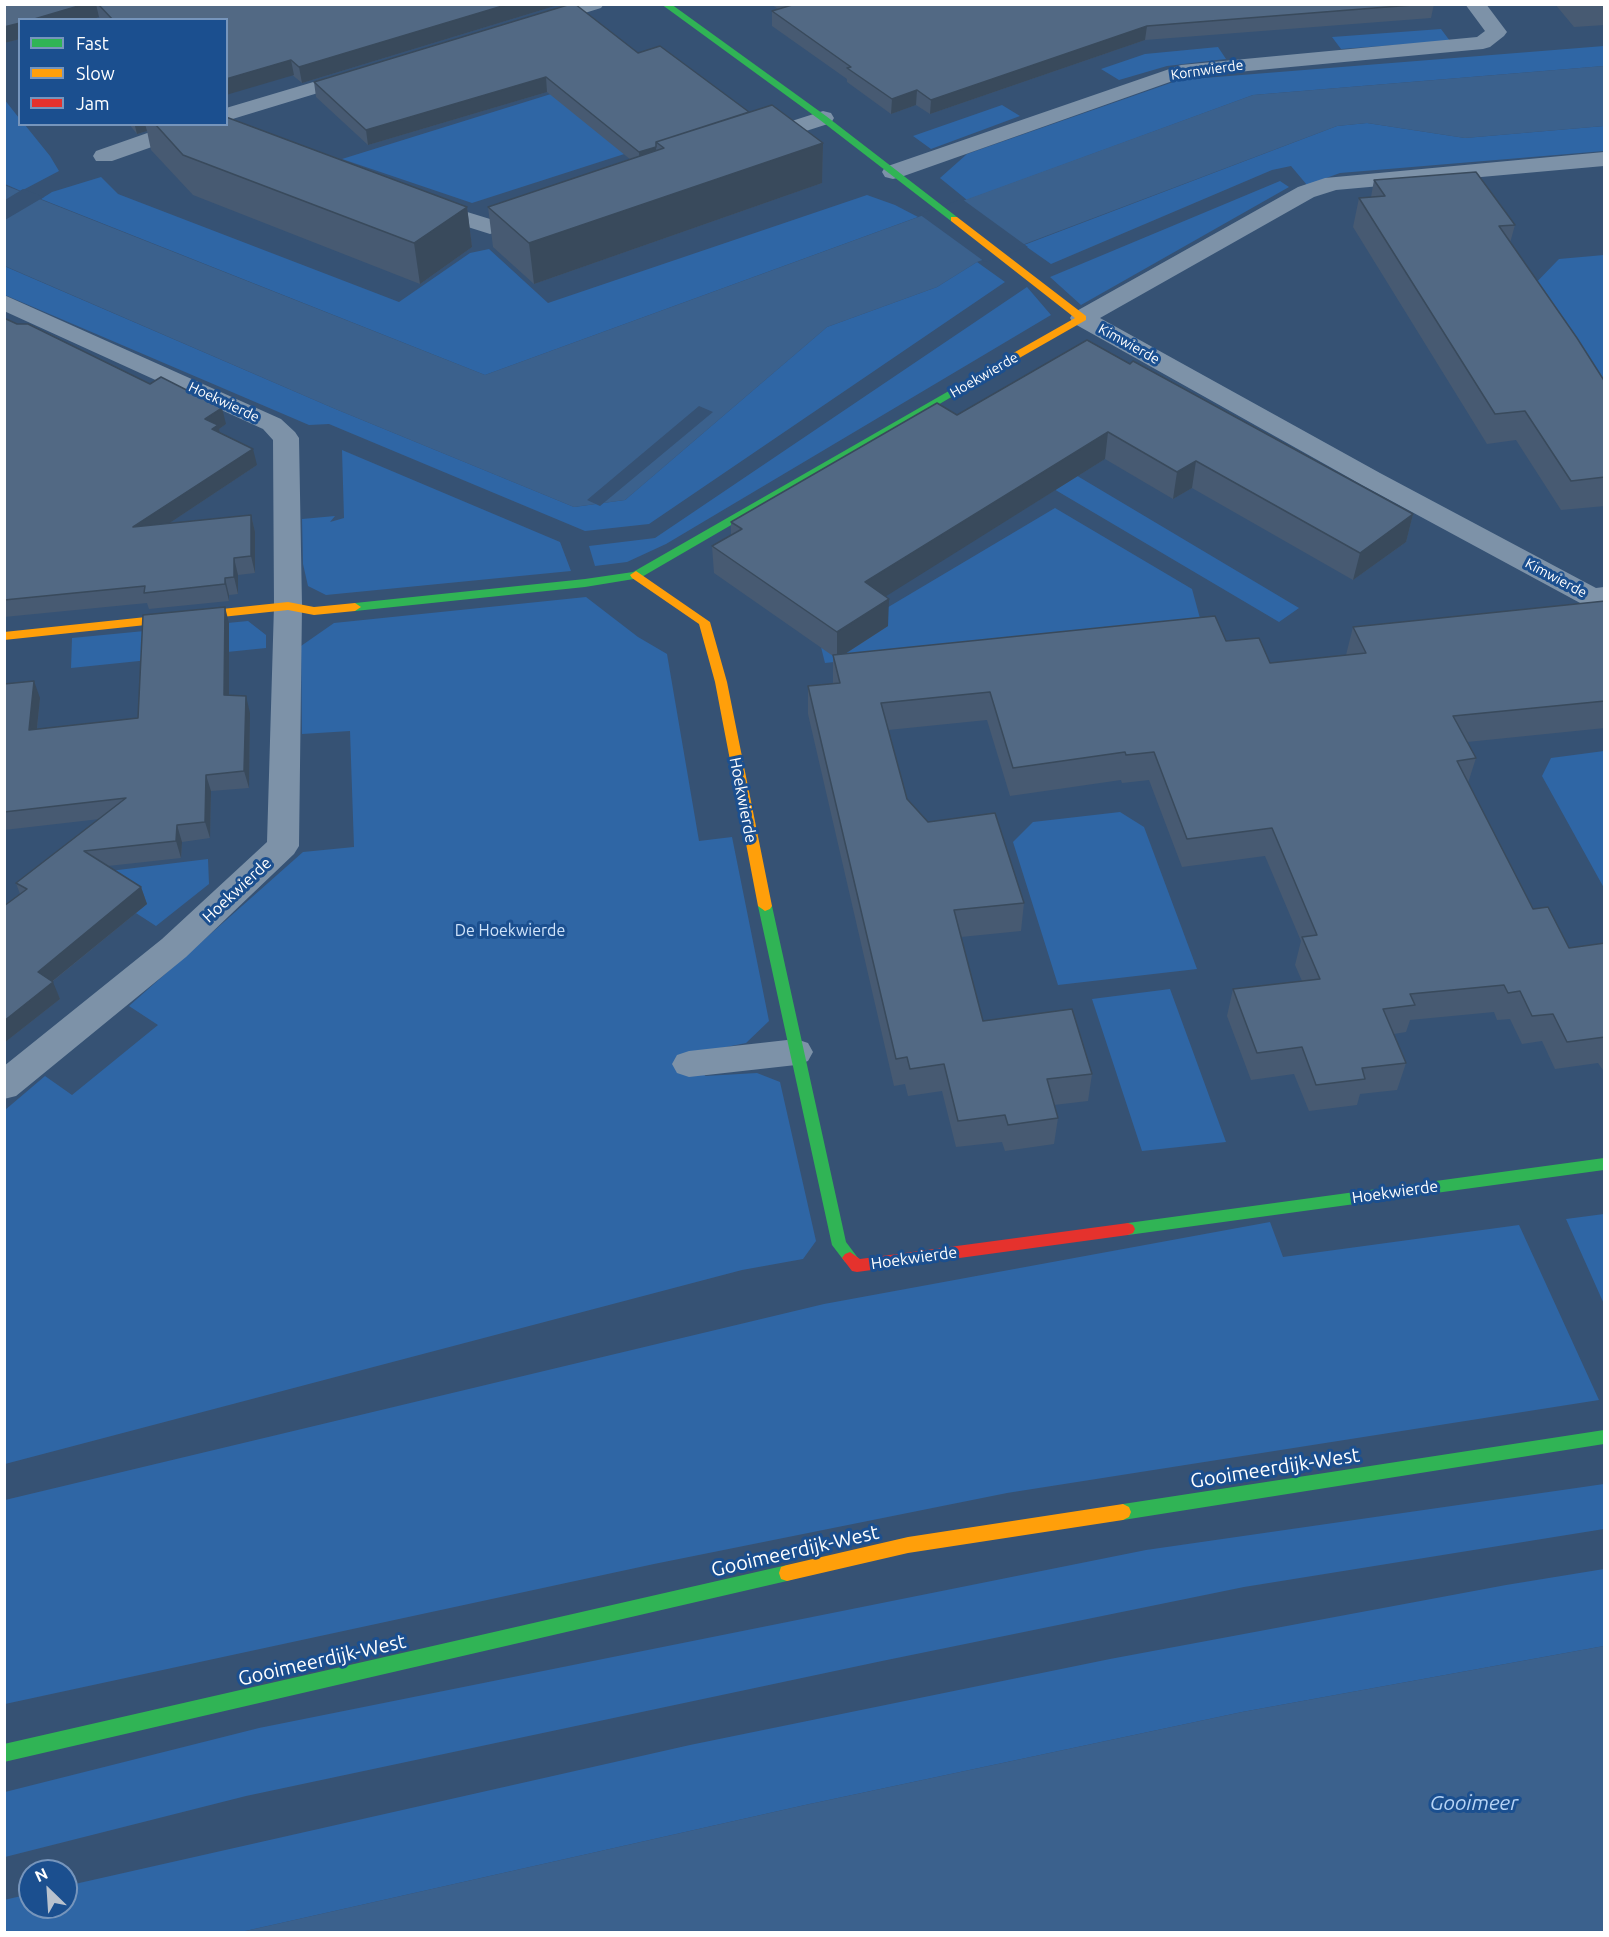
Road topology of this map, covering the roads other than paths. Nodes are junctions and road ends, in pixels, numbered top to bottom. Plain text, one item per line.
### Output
1 (594, 4) edge
2 (665, 4) edge
3 (1475, 4) edge
4 (514, 29) edge
5 (373, 71) edge
6 (823, 118) junction
7 (228, 124) edge
8 (189, 126) edge
9 (740, 145) edge
10 (104, 156) dead end
11 (1605, 159) edge
12 (893, 172) junction
13 (399, 197) edge
14 (553, 207) edge
15 (4, 302) edge
16 (1082, 318) junction
17 (636, 575) junction
18 (1605, 596) edge
19 (288, 606) junction
20 (4, 636) edge
21 (796, 1052) junction
22 (689, 1064) dead end
23 (4, 1086) edge
24 (1605, 1164) edge
25 (1605, 1437) edge
26 (4, 1753) edge

1 - 4 street
2 - 6 street
3 - 12 street, Kornwierde
5 - 7 street
6 - 9 street
6 - 12 street
8 - 10 street
11 - 16 street, Kimwierde
12 - 16 street
13 - 14 street
15 - 19 street, Hoekwierde
16 - 17 street, Hoekwierde
16 - 18 street, Kimwierde
17 - 19 street, Hoekwierde
17 - 21 street, Hoekwierde
19 - 20 street, Hoekwierde
19 - 23 street, Hoekwierde
21 - 22 street
21 - 24 street, Hoekwierde
25 - 26 street, Gooimeerdijk-West

